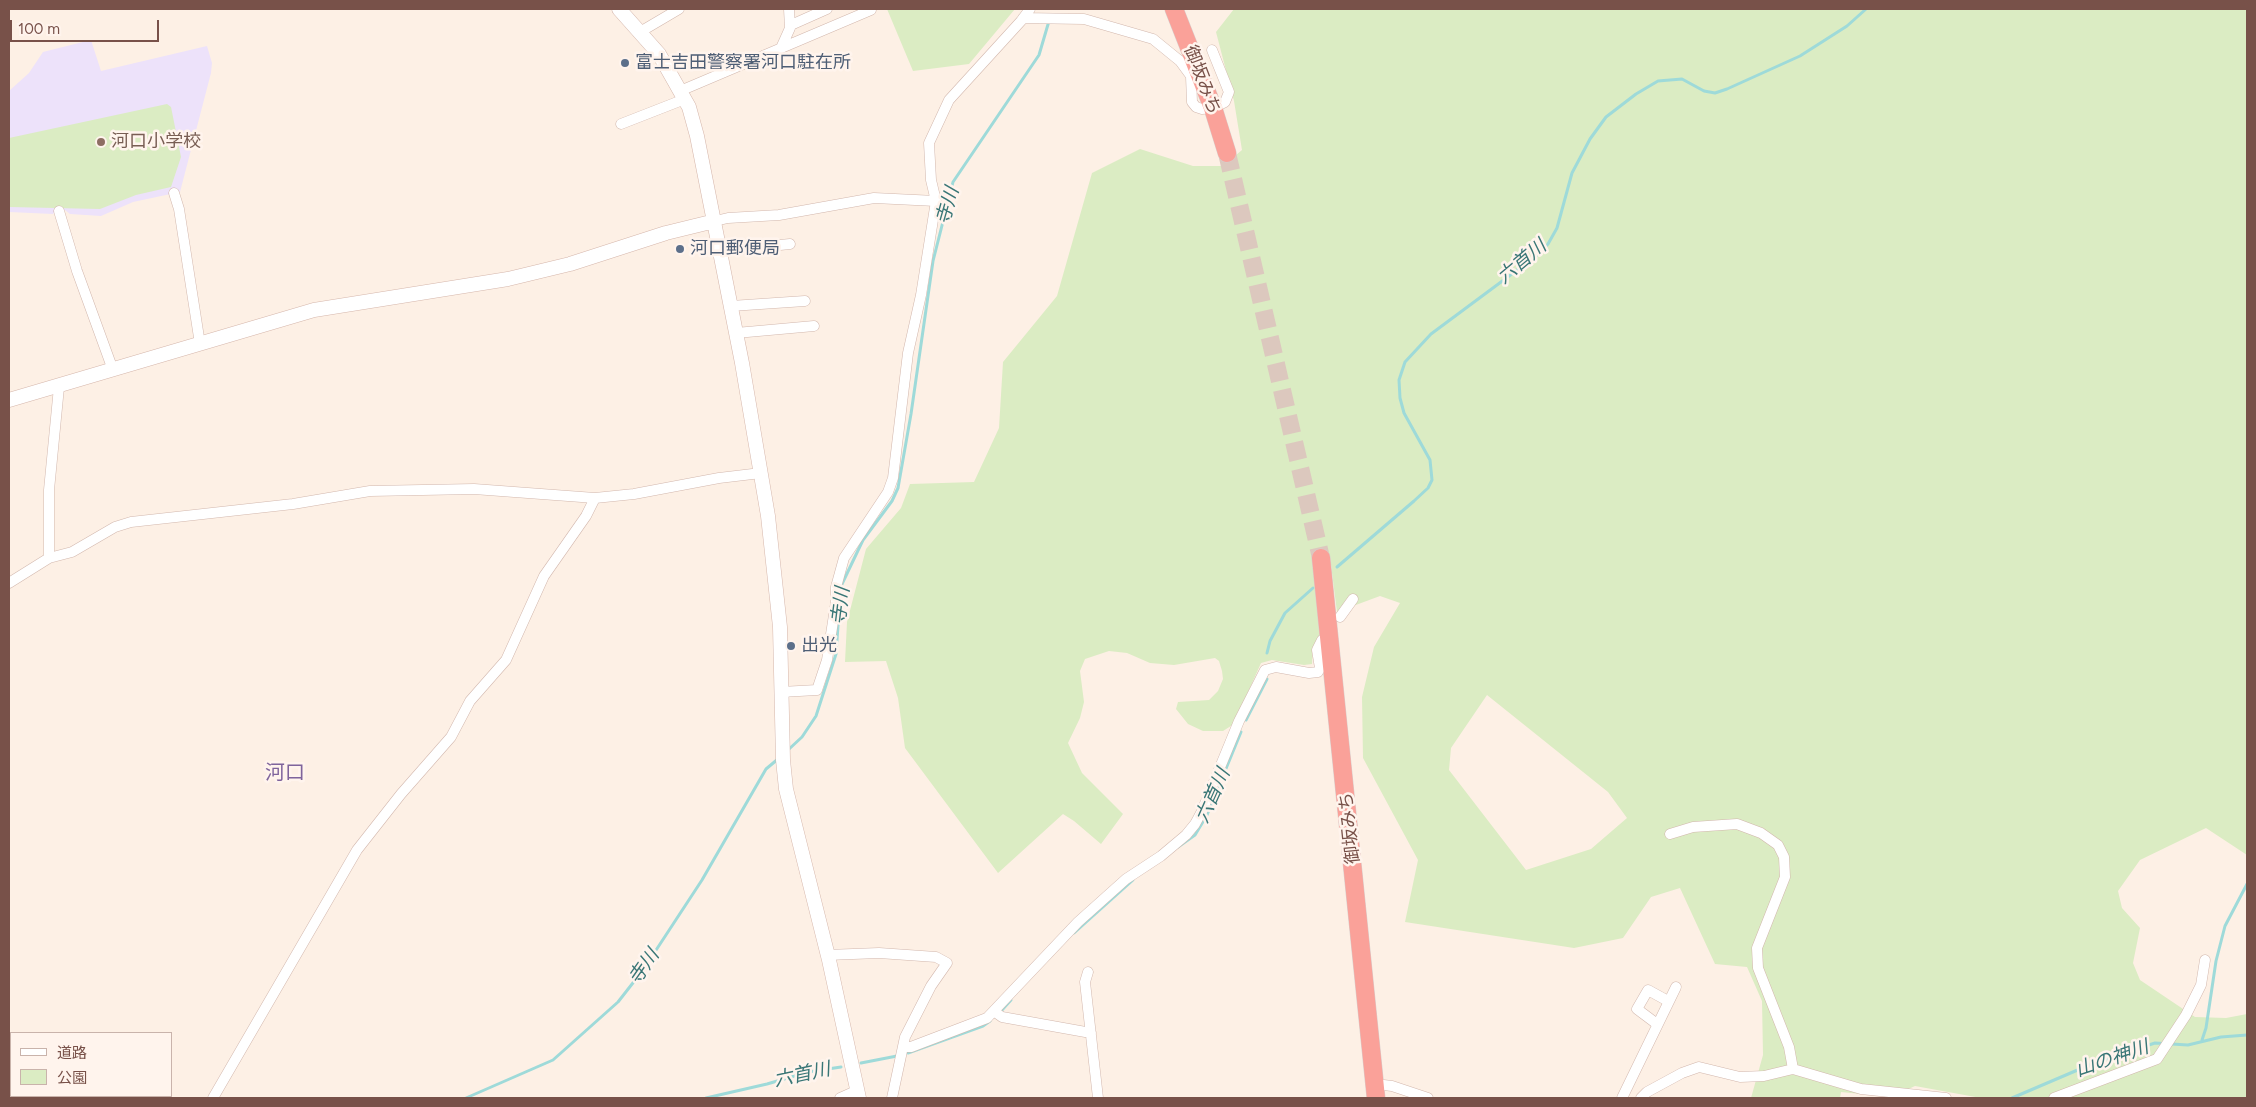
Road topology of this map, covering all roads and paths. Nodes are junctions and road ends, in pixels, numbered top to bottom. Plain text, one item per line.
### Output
1 (619, 9) edge
2 (679, 9) edge
3 (789, 9) edge
4 (827, 9) edge
5 (1174, 9) edge
6 (870, 10) edge
7 (1026, 13) edge
8 (791, 25) junction
9 (640, 32) junction
10 (781, 48) junction
11 (1212, 50) dead end
12 (683, 95) junction
13 (1213, 108) junction
14 (621, 124) dead end
15 (1227, 153) tunnel mouth
16 (174, 193) dead end
17 (936, 202) junction
18 (60, 211) dead end
19 (715, 221) junction
20 (790, 244) dead end
21 (720, 251) junction
22 (805, 301) dead end
23 (731, 306) junction
24 (814, 326) dead end
25 (736, 333) junction
26 (200, 344) junction
27 (113, 370) junction
28 (59, 387) junction
29 (9, 400) edge
30 (761, 473) junction
31 (595, 498) junction
32 (49, 558) junction
33 (1321, 558) tunnel mouth
34 (9, 584) edge
35 (1353, 598) dead end
36 (1340, 617) dead end
37 (1322, 640) dead end
38 (781, 692) junction
39 (1670, 834) dead end
40 (828, 955) junction
41 (2205, 960) dead end
42 (1088, 972) dead end
43 (1676, 987) dead end
44 (1668, 1001) junction
45 (995, 1012) junction
46 (1657, 1024) junction
47 (1091, 1033) junction
48 (904, 1047) junction
49 (1793, 1069) junction
50 (1375, 1091) edge
51 (859, 1094) edge
52 (214, 1098) edge
53 (840, 1098) edge
54 (892, 1098) edge
55 (1098, 1098) edge
56 (1428, 1098) edge
57 (1622, 1098) edge
58 (1641, 1098) edge
59 (1946, 1098) edge
60 (2054, 1098) edge

1 - 9 street
2 - 9 street
3 - 8 street
4 - 8 street
5 - 13 highway, 御坂みち
6 - 10 street
7 - 13 street
7 - 17 street
8 - 10 street
9 - 12 street
10 - 12 street
11 - 13 street
12 - 14 street
12 - 19 street
13 - 15 highway, 御坂みち
16 - 26 street
17 - 19 street
17 - 38 street
18 - 27 street
19 - 21 street
19 - 26 street
20 - 21 street
21 - 23 street
22 - 23 street
23 - 25 street
24 - 25 street
25 - 30 street
26 - 27 street
27 - 28 street
28 - 29 street
28 - 32 street
30 - 31 street
30 - 38 street
31 - 32 street
31 - 52 street
32 - 34 street
33 - 50 highway, 御坂みち
35 - 36 street
37 - 45 street
38 - 40 street
39 - 49 street
40 - 48 street
40 - 51 street
41 - 60 street
42 - 47 street
43 - 44 street
44 - 46 street
44 - 46 street
45 - 47 street
45 - 48 street
46 - 57 street
47 - 55 street
48 - 54 street
49 - 58 street
49 - 59 street
50 - 56 street
51 - 53 street

